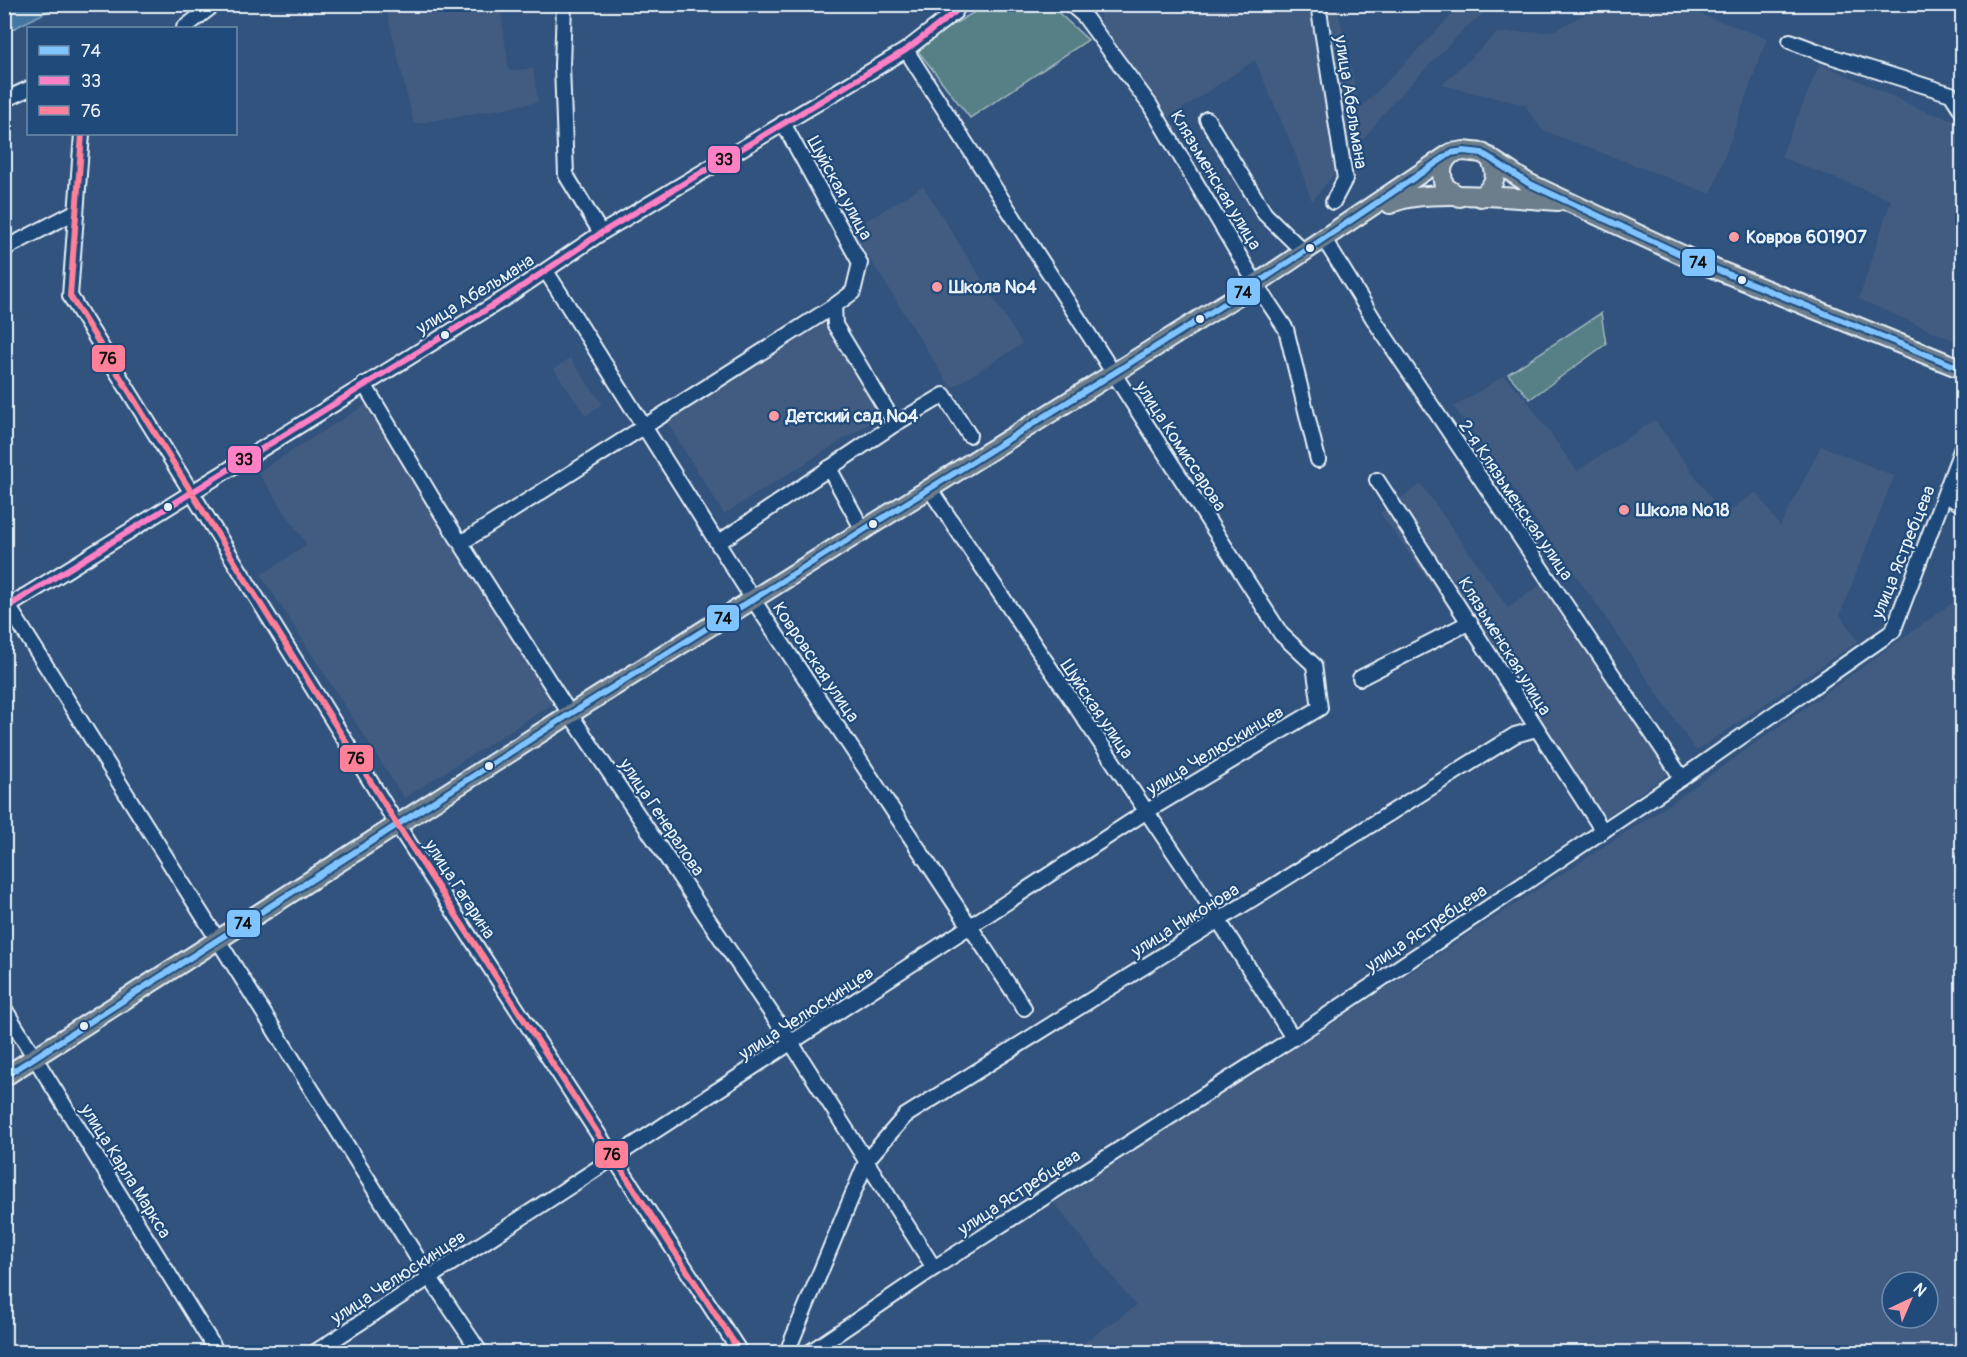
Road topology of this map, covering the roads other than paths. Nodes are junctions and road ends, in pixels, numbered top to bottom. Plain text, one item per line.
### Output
1 (215, 4) edge
2 (564, 4) edge
3 (959, 4) edge
4 (1070, 4) edge
5 (1318, 4) edge
6 (185, 27) edge
7 (1790, 41) dead end
8 (906, 50) junction
9 (27, 89) edge
10 (4, 100) edge
11 (1962, 111) edge
12 (1208, 119) dead end
13 (783, 123) junction
14 (82, 135) edge
15 (1451, 153) junction
16 (1489, 157) junction
17 (1460, 197) junction
18 (1481, 197) junction
19 (1333, 202) dead end
20 (1568, 202) junction
21 (75, 212) junction
22 (1340, 229) junction
23 (601, 233) junction
24 (1324, 239) junction
25 (4, 249) edge
26 (1304, 252) junction
27 (546, 271) junction
28 (1256, 284) junction
29 (834, 306) junction
30 (1962, 369) edge
31 (1113, 375) junction
32 (364, 384) junction
33 (895, 424) junction
34 (645, 425) junction
35 (969, 435) dead end
36 (1962, 448) edge
37 (1318, 460) dead end
38 (829, 468) junction
39 (1377, 480) dead end
40 (931, 490) junction
41 (190, 493) junction
42 (1945, 494) junction
43 (1962, 505) edge
44 (864, 532) junction
45 (461, 543) junction
46 (718, 543) junction
47 (754, 601) junction
48 (6, 605) edge
49 (1470, 622) junction
50 (1360, 678) dead end
51 (1320, 708) joint
52 (570, 714) junction
53 (1536, 729) junction
54 (1682, 778) junction
55 (1144, 813) junction
56 (398, 826) junction
57 (1603, 831) junction
58 (1218, 920) junction
59 (971, 926) junction
60 (218, 938) junction
61 (4, 1008) edge
62 (1024, 1008) dead end
63 (1293, 1038) junction
64 (792, 1044) junction
65 (35, 1057) junction
66 (4, 1077) edge
67 (615, 1158) junction
68 (867, 1160) junction
69 (934, 1268) junction
70 (429, 1278) junction
71 (217, 1353) edge
72 (315, 1353) edge
73 (480, 1353) edge
74 (740, 1353) edge
75 (788, 1353) edge
76 (810, 1353) edge

1 - 6 street
2 - 23 street
3 - 8 street, улица Абельмана
4 - 28 street, Клязьменская улица
5 - 19 street, улица Абельмана
7 - 11 street
8 - 13 street, улица Абельмана
8 - 31 street, улица Комиссарова
9 - 10 street
12 - 26 street
13 - 23 street, улица Абельмана
13 - 29 street, Шуйская улица
14 - 21 street, улица Гагарина
15 - 16 main road
15 - 17 main road
15 - 22 main road
16 - 18 main road
16 - 20 main road
17 - 18 main road
17 - 22 main road
18 - 20 main road
20 - 30 main road
21 - 25 street
21 - 41 street, улица Гагарина
22 - 24 main road
23 - 27 street, улица Абельмана
24 - 26 main road
24 - 54 street, 2-я Клязьменская улица
26 - 28 main road
27 - 32 street, улица Абельмана
27 - 34 street, Ковровская улица
28 - 31 main road
28 - 37 street, Клязьменская улица
29 - 33 street
29 - 34 street, Шуйская улица
31 - 40 main road
31 - 51 street, улица Комиссарова
32 - 41 street, улица Абельмана
32 - 45 street, улица Генералова
33 - 35 street
33 - 38 street
34 - 45 street, Шуйская улица
34 - 46 street, Ковровская улица
36 - 42 street, улица Ястребцева
38 - 44 street
38 - 46 street
39 - 49 street, Клязьменская улица
40 - 44 main road
40 - 55 street, Шуйская улица
41 - 48 street, улица Абельмана
41 - 56 street, улица Гагарина
42 - 43 street
42 - 54 street, улица Ястребцева
44 - 47 main road
45 - 52 street, улица Генералова
46 - 47 street, Ковровская улица
47 - 52 main road
47 - 59 street, Ковровская улица
48 - 60 street
49 - 50 street
49 - 53 street, Клязьменская улица
51 - 55 street, улица Челюскинцев
52 - 56 main road
52 - 64 street, улица Генералова
53 - 57 street, Клязьменская улица
53 - 58 street, улица Никонова
54 - 57 street, улица Ястребцева
55 - 58 street, Шуйская улица
55 - 59 street, улица Челюскинцев
56 - 60 main road
56 - 67 street, улица Гагарина
57 - 63 street, улица Ястребцева
58 - 63 street, Шуйская улица
58 - 68 street, улица Никонова
59 - 62 street, Ковровская улица
59 - 64 street, улица Челюскинцев
60 - 65 main road
60 - 70 street
61 - 65 street, улица Карла Маркса
63 - 69 street, улица Ястребцева
64 - 67 street, улица Челюскинцев
64 - 68 street, улица Генералова
65 - 66 main road
65 - 71 street, улица Карла Маркса
67 - 70 street, улица Челюскинцев
67 - 74 street, улица Гагарина
68 - 69 street, улица Генералова
68 - 75 street, улица Никонова
69 - 76 street, улица Ястребцева
70 - 72 street, улица Челюскинцев
70 - 73 street

